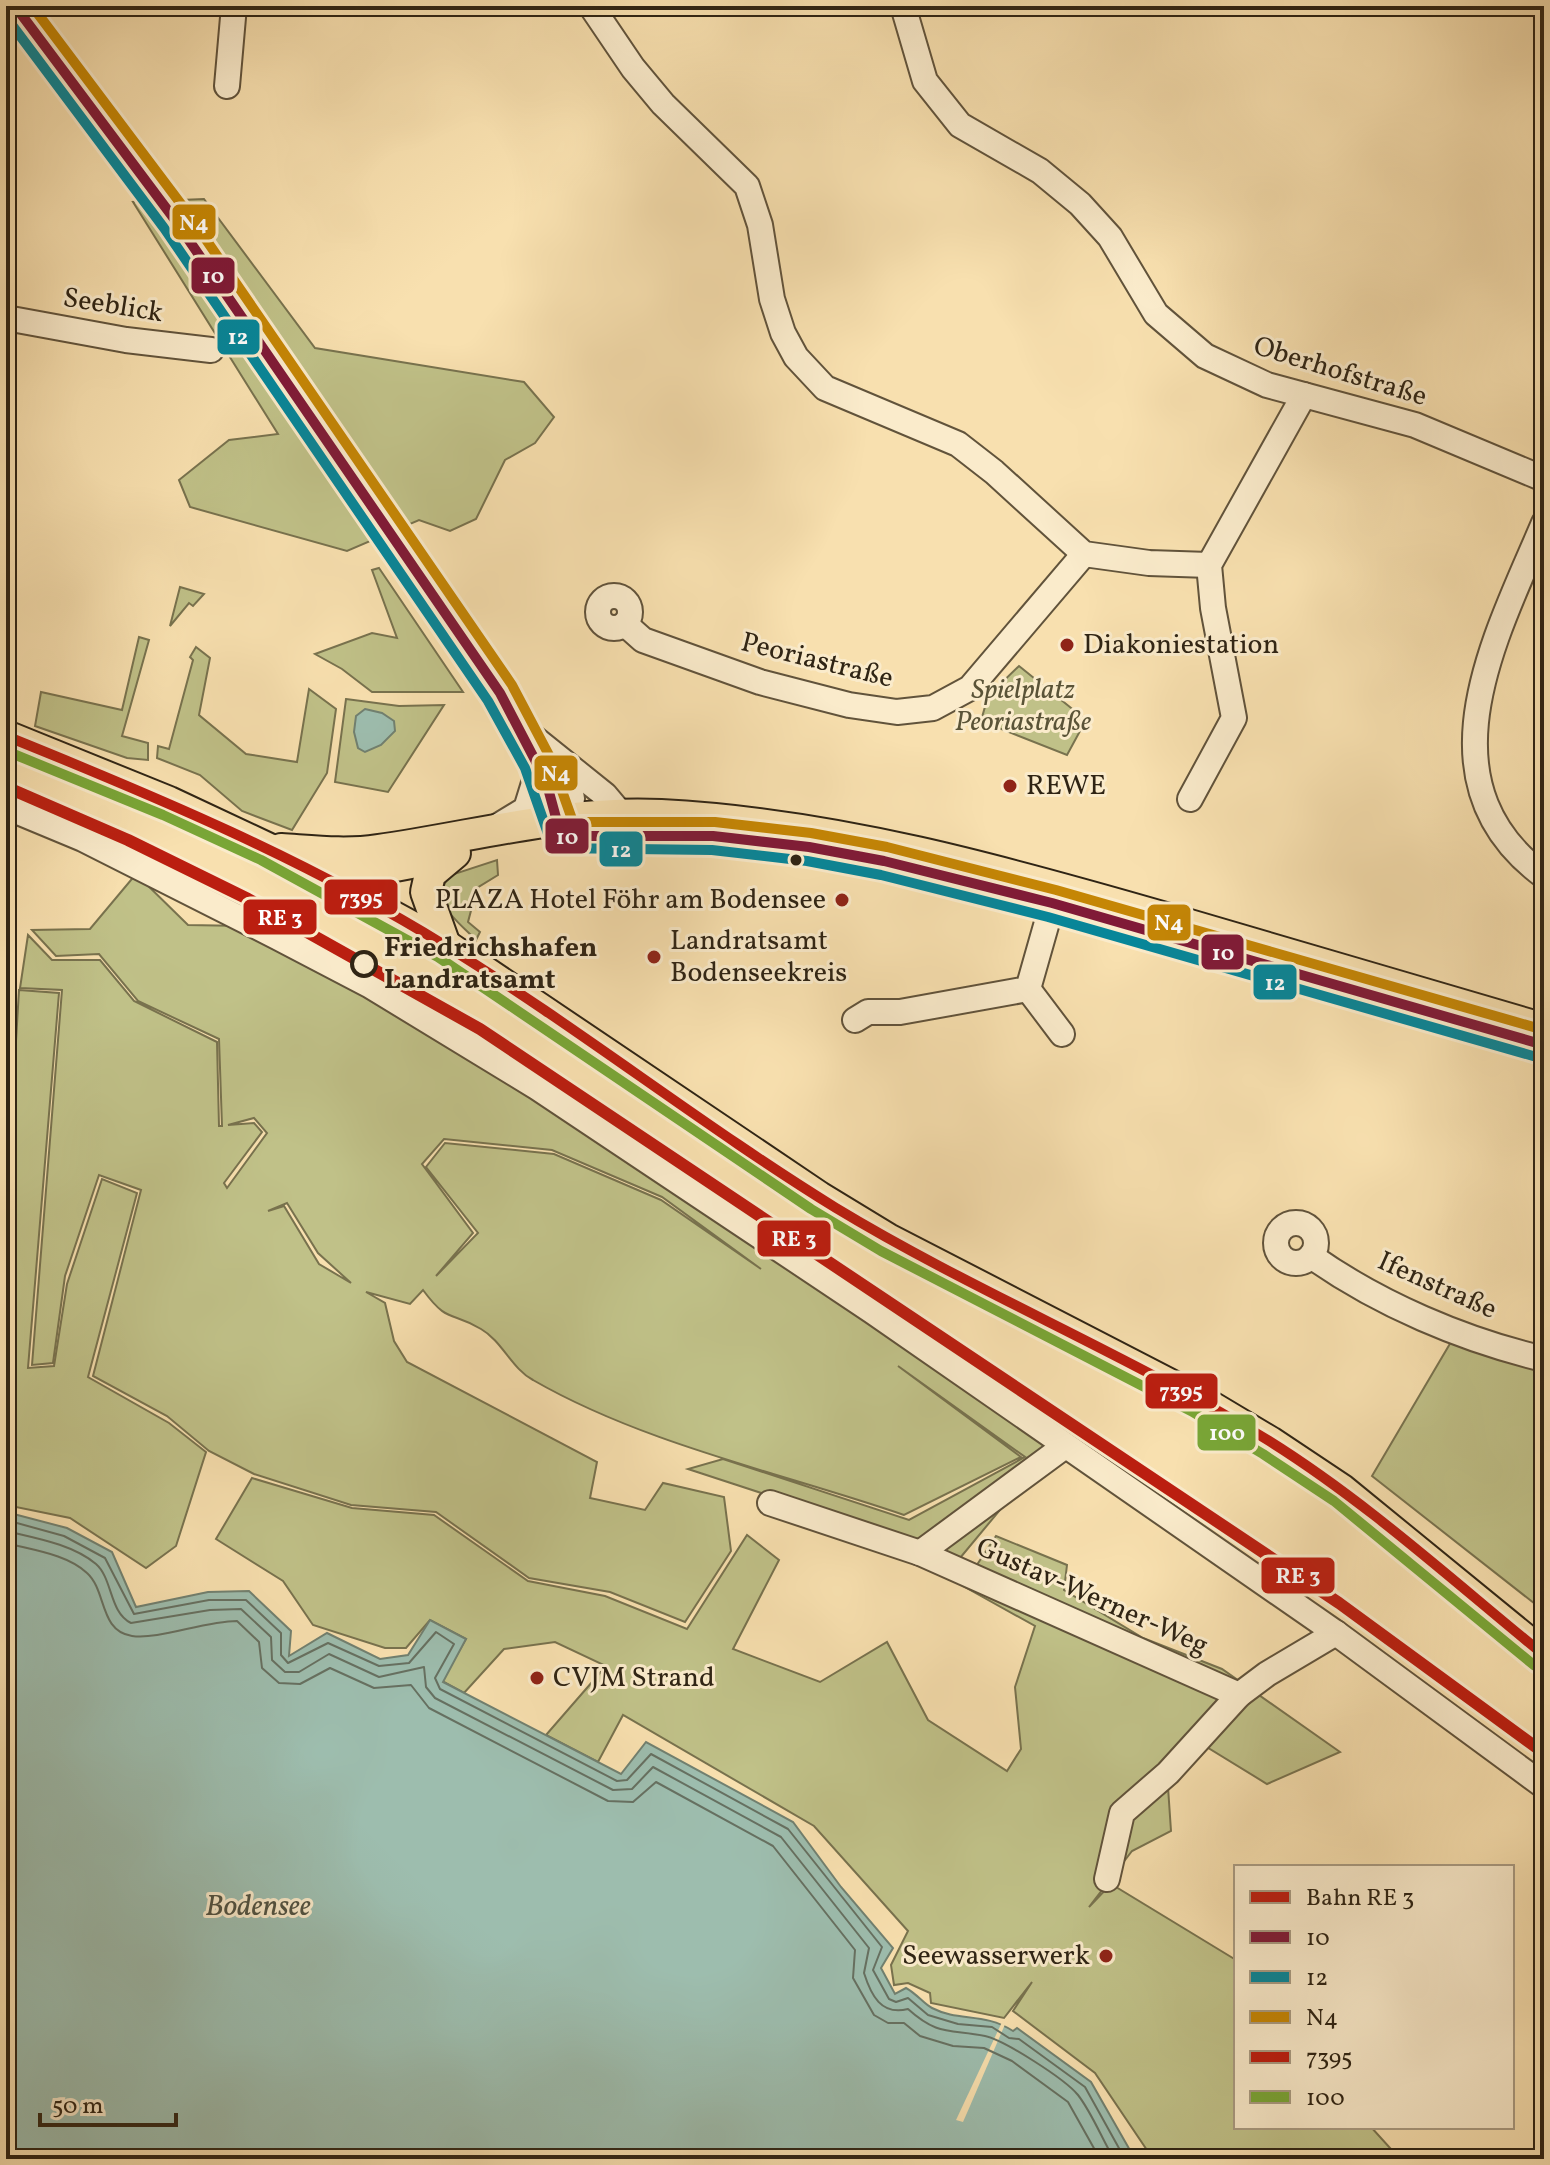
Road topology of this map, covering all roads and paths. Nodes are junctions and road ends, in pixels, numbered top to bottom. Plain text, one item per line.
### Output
1 (15, 6) edge
2 (234, 6) edge
3 (591, 6) edge
4 (903, 6) edge
5 (227, 86) dead end
6 (6, 318) edge
7 (211, 350) dead end
8 (1304, 395) junction
9 (1544, 479) edge
10 (1544, 523) edge
11 (1084, 554) junction
12 (1209, 565) junction
13 (625, 624) dead end
14 (521, 727) junction
15 (6, 736) edge
16 (539, 767) junction
17 (567, 768) junction
18 (1190, 799) dead end
19 (6, 807) edge
20 (621, 814) junction
21 (496, 828) junction
22 (560, 828) junction
23 (267, 848) junction
24 (455, 853) junction
25 (1544, 876) edge
26 (327, 879) junction
27 (1054, 895) junction
28 (445, 945) junction
29 (1028, 989) junction
30 (855, 1020) dead end
31 (1544, 1029) edge
32 (1062, 1034) dead end
33 (1544, 1045) edge
34 (1311, 1256) dead end
35 (1544, 1359) edge
36 (1065, 1446) junction
37 (770, 1503) dead end
38 (920, 1553) junction
39 (1336, 1633) junction
40 (1544, 1655) edge
41 (1239, 1695) junction
42 (1540, 1774) edge
43 (1107, 1879) dead end

1 - 14 street
2 - 5 street
3 - 11 street
4 - 8 street, Oberhofstraße
6 - 7 street, Seeblick
8 - 9 street, Oberhofstraße
8 - 12 street
10 - 25 street
11 - 12 street
11 - 13 street, Peoriastraße
12 - 18 street
14 - 16 street
14 - 17 street
15 - 23 main road
16 - 21 street
16 - 22 street
17 - 20 street
17 - 22 street
19 - 36 street
20 - 22 main road
20 - 27 main road
21 - 22 main road
21 - 23 main road
22 - 24 main road
22 - 27 main road
23 - 26 main road
24 - 26 main road
24 - 28 main road
26 - 28 main road
27 - 29 street
27 - 31 main road
27 - 33 main road
28 - 40 main road
29 - 30 street
29 - 32 street
34 - 35 street, Ifenstraße
36 - 38 street, Gustav-Werner-Weg
36 - 39 street
37 - 38 street, Gustav-Werner-Weg
38 - 41 street, Gustav-Werner-Weg
39 - 41 street
39 - 42 street
41 - 43 street

